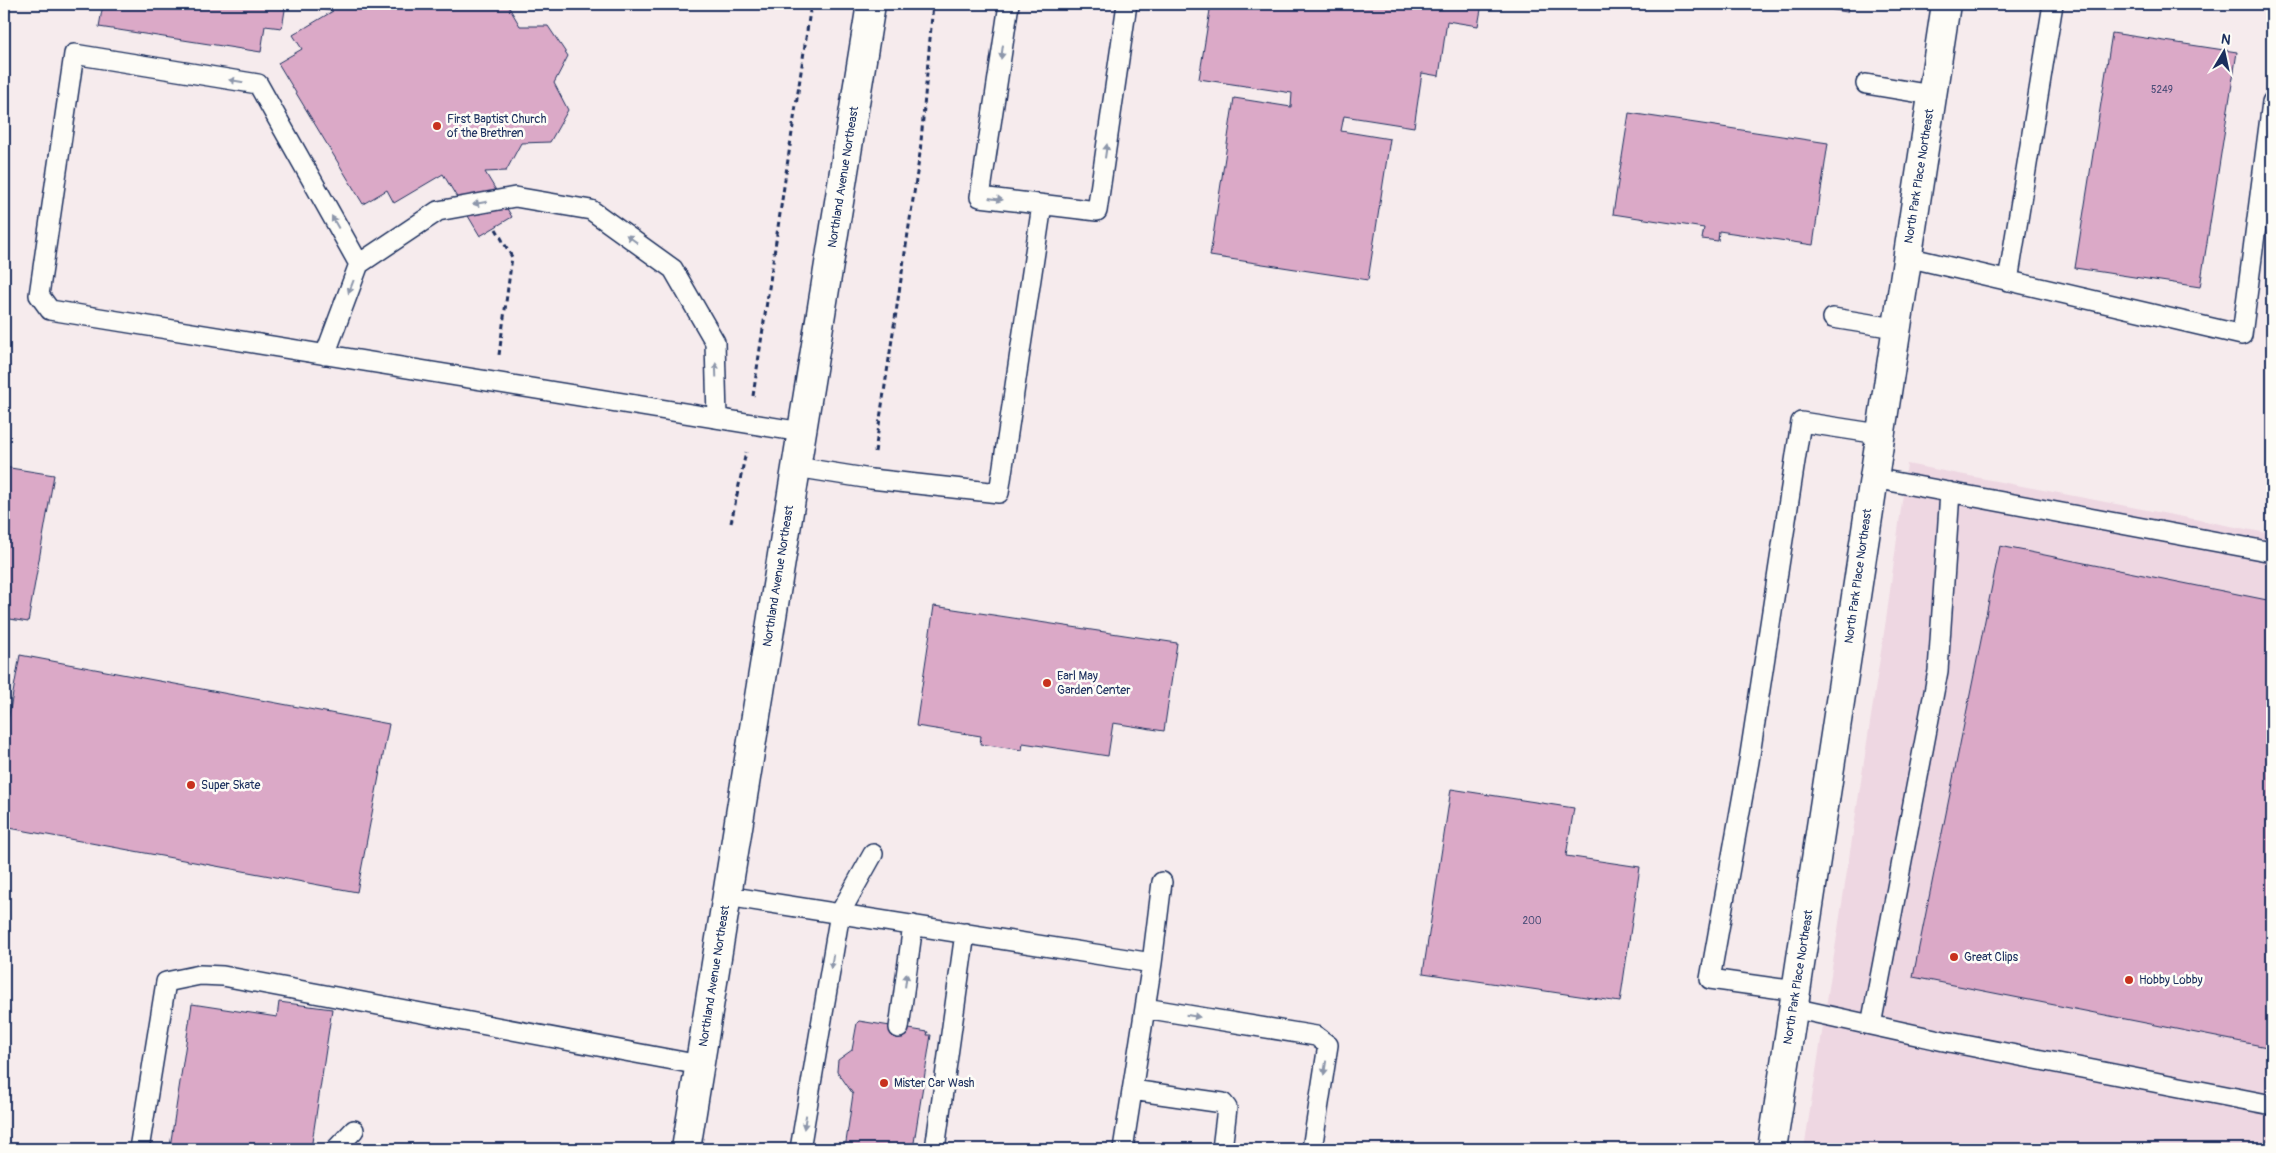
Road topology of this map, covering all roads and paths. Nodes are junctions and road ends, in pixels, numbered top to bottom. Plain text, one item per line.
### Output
1 (811, 4) edge
2 (871, 4) edge
3 (933, 4) edge
4 (1009, 4) edge
5 (1127, 4) edge
6 (1946, 4) edge
7 (2053, 4) edge
8 (1866, 84) dead end
9 (1932, 95) junction
10 (2272, 102) edge
11 (1042, 205) junction
12 (495, 227) dead end
13 (1907, 257) junction
14 (359, 264) junction
15 (2008, 281) junction
16 (1833, 318) dead end
17 (1896, 328) junction
18 (325, 355) junction
19 (495, 382) junction
20 (717, 418) junction
21 (750, 424) junction
22 (802, 432) junction
23 (1879, 434) junction
24 (796, 467) junction
25 (1873, 478) junction
26 (870, 479) junction
27 (1950, 492) junction
28 (731, 523) dead end
29 (2272, 552) edge
30 (873, 854) dead end
31 (1162, 882) dead end
32 (727, 896) junction
33 (840, 914) junction
34 (913, 925) junction
35 (965, 933) junction
36 (1152, 963) junction
37 (1795, 999) junction
38 (1145, 1008) junction
39 (1871, 1025) junction
40 (899, 1028) dead end
41 (700, 1064) junction
42 (1132, 1090) junction
43 (2272, 1105) edge
44 (354, 1130) dead end
45 (139, 1149) edge
46 (336, 1149) edge
47 (686, 1149) edge
48 (800, 1149) edge
49 (935, 1149) edge
50 (1123, 1149) edge
51 (1222, 1149) edge
52 (1312, 1149) edge
53 (1772, 1149) edge

1 - 21 path
2 - 22 street, Northland Avenue Northeast
3 - 26 path
4 -> 11 lane
11 -> 5 lane
6 - 9 street, North Park Place Northeast
7 - 15 lane
8 - 9 lane
9 - 13 street, North Park Place Northeast
10 - 15 lane
11 - 26 lane
12 - 19 path
13 - 15 lane
13 - 17 street, North Park Place Northeast
14 -> 18 lane
14 -> 18 lane
20 -> 14 lane
16 - 17 lane
17 - 23 street, North Park Place Northeast
18 - 19 lane
19 - 20 lane
20 - 21 lane
21 - 22 lane
21 - 28 path
22 - 24 street, Northland Avenue Northeast
23 - 25 street, North Park Place Northeast
23 - 37 lane
24 - 26 lane
24 - 32 street, Northland Avenue Northeast
25 - 27 lane
25 - 37 street, North Park Place Northeast
27 - 29 lane
27 - 39 lane
30 - 33 lane
31 - 36 lane
32 - 33 lane
32 - 41 street, Northland Avenue Northeast
33 - 34 lane
33 -> 48 lane
34 - 35 lane
40 -> 34 lane
35 - 36 lane
35 - 49 lane
36 - 38 lane
37 - 39 lane
37 - 53 street, North Park Place Northeast
38 - 42 lane
38 -> 52 lane
39 - 43 lane
41 - 45 lane
41 - 47 street, Northland Avenue Northeast
42 - 50 lane
42 - 51 lane
44 - 46 lane

